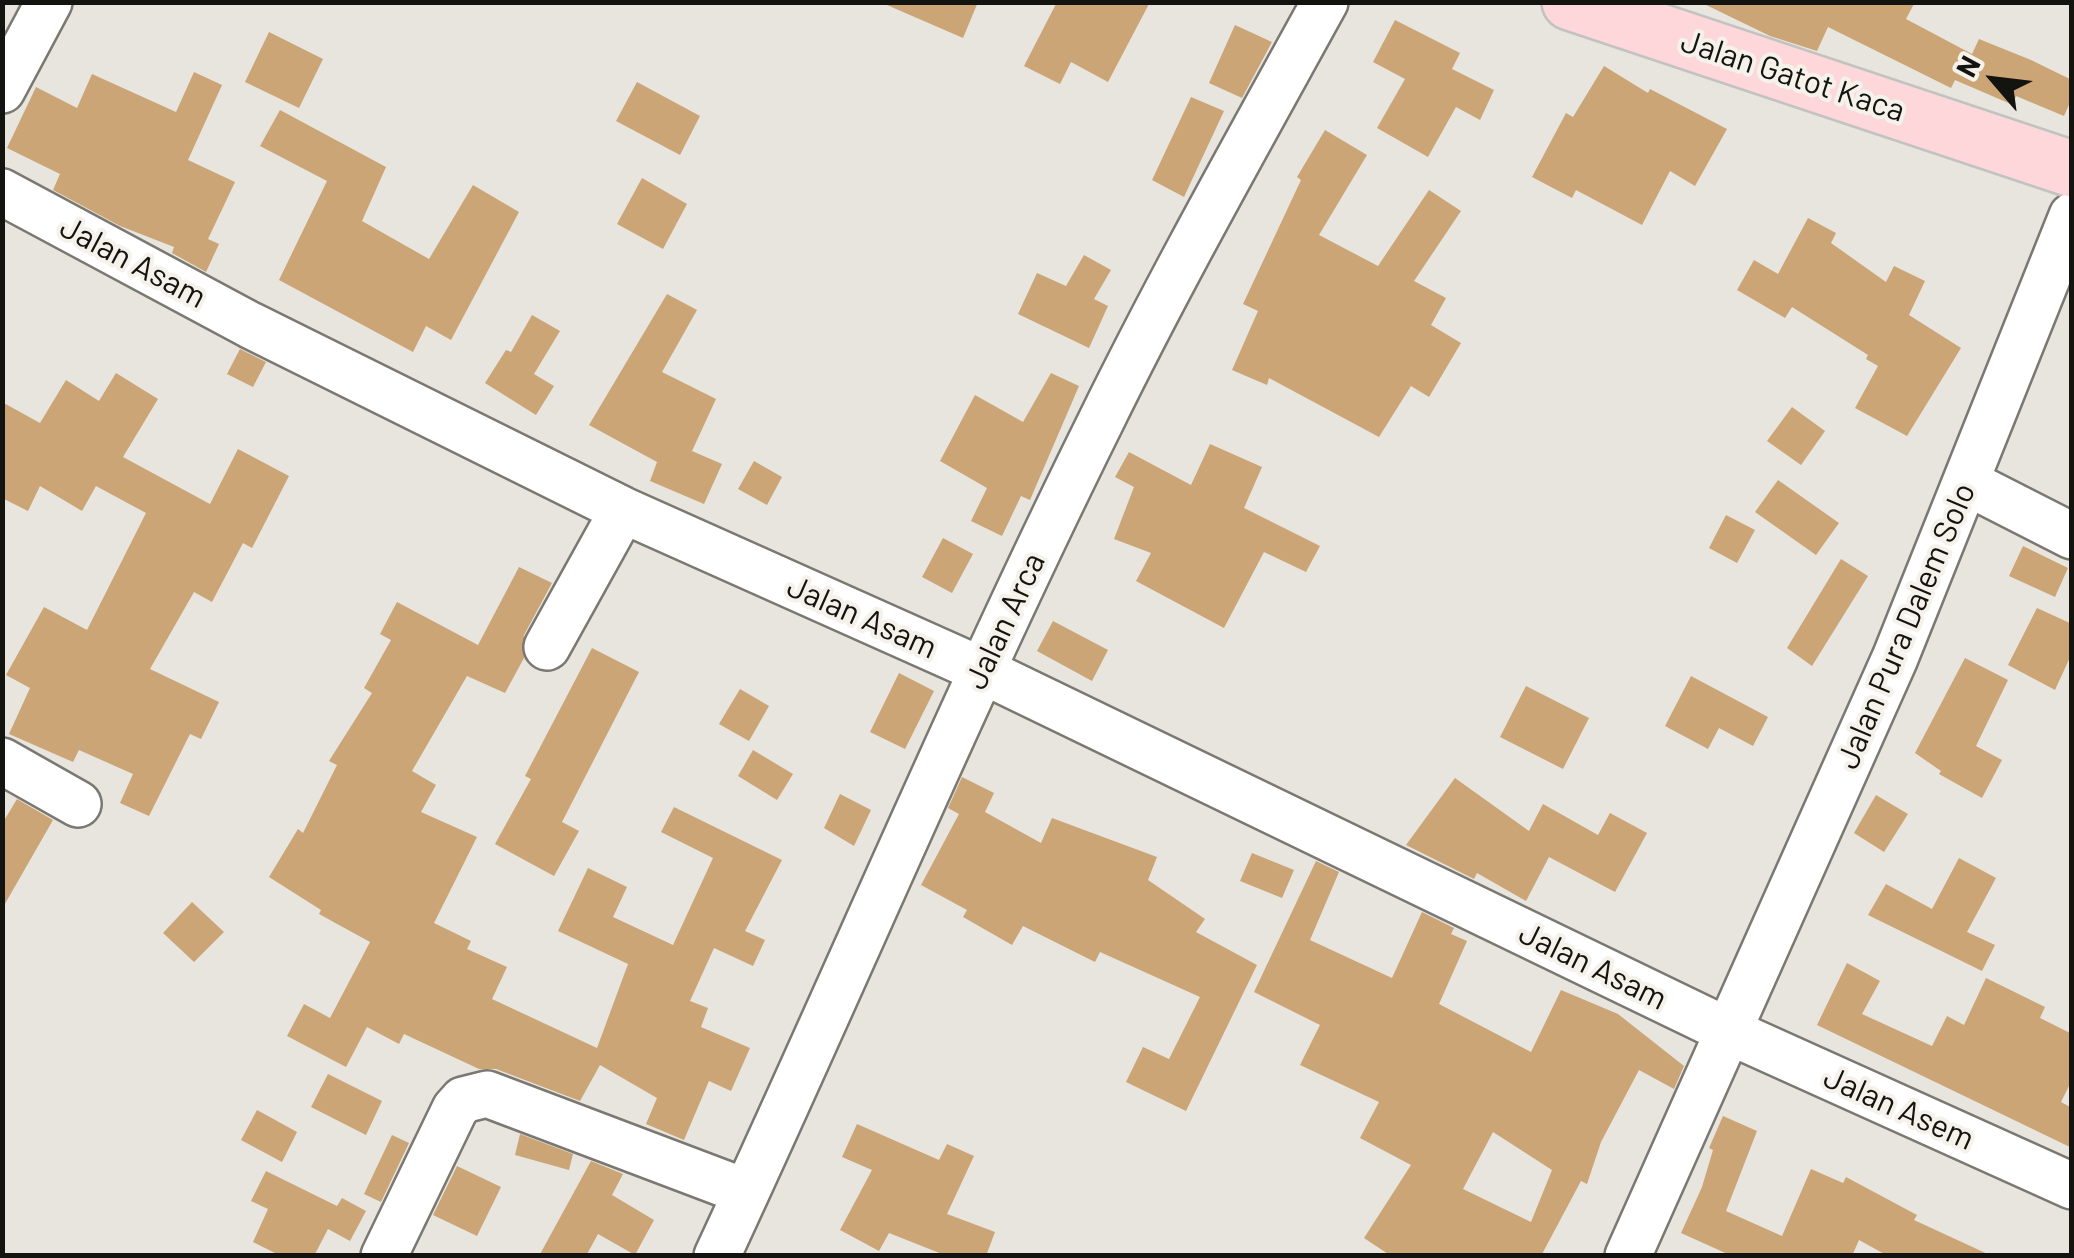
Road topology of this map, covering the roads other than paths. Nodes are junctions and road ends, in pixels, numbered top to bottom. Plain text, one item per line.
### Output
1 (49, 2) edge
2 (1325, 2) edge
3 (1570, 2) edge
4 (2, 90) edge
5 (2072, 169) edge
6 (2, 192) edge
7 (2072, 216) edge
8 (1968, 484) junction
9 (623, 510) junction
10 (2072, 536) edge
11 (548, 647) dead end
12 (982, 670) junction
13 (2, 761) edge
14 (78, 804) dead end
15 (1726, 1030) junction
16 (2072, 1186) edge
17 (746, 1192) junction
18 (384, 1256) edge
19 (717, 1256) edge
20 (1628, 1256) edge

1 - 4 street
2 - 12 street, Jalan Arca
3 - 5 main road, Jalan Gatot Kaca
6 - 9 street, Jalan Asam
7 - 8 street, Jalan Pura Dalem Solo
8 - 10 street
8 - 15 street, Jalan Pura Dalem Solo
9 - 11 street
9 - 12 street, Jalan Asam
12 - 15 street, Jalan Asam
12 - 17 street, Jalan Arca
13 - 14 street
15 - 16 street, Jalan Asem
15 - 20 street, Jalan Pura Dalem Solo
17 - 18 street
17 - 19 street, Jalan Arca

